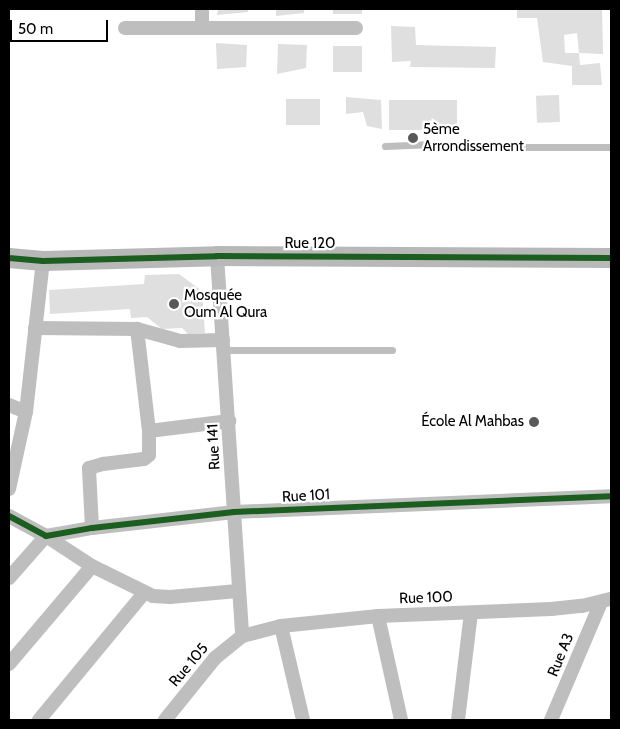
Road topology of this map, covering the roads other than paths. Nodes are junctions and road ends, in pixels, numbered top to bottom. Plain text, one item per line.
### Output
1 (202, 9) edge
2 (125, 28) dead end
3 (202, 28) junction
4 (356, 28) dead end
5 (385, 146) dead end
6 (611, 146) edge
7 (216, 256) junction
8 (9, 258) edge
9 (611, 258) edge
10 (43, 261) junction
11 (35, 328) junction
12 (137, 329) junction
13 (223, 345) junction
14 (392, 350) dead end
15 (9, 405) edge
16 (26, 412) junction
17 (229, 421) junction
18 (149, 431) junction
19 (9, 489) edge
20 (611, 496) edge
21 (234, 512) junction
22 (9, 516) edge
23 (92, 528) junction
24 (46, 536) junction
25 (92, 566) junction
26 (9, 578) edge
27 (238, 591) junction
28 (144, 593) junction
29 (606, 600) edge
30 (470, 613) junction
31 (378, 616) junction
32 (281, 626) junction
33 (242, 636) junction
34 (9, 664) edge
35 (39, 720) edge
36 (165, 720) edge
37 (303, 720) edge
38 (401, 720) edge
39 (458, 720) edge
40 (551, 720) edge

1 - 3 street
2 - 3 street
3 - 4 street
5 - 6 lane
7 - 9 street, Rue 120
7 - 10 street, Rue 120
7 - 13 street, Rue 141
8 - 10 street, Rue 120
10 - 11 street
11 - 12 street
11 - 16 street
12 - 13 street
12 - 18 street
13 - 14 lane
13 - 17 street, Rue 141
15 - 16 street
16 - 19 street
17 - 18 street
17 - 21 street, Rue 141
18 - 23 street
20 - 21 street, Rue 101
21 - 23 street, Rue 101
21 - 27 street, Rue 141
22 - 24 street
23 - 24 street, Rue 101
24 - 25 street
24 - 26 street
25 - 28 street
25 - 34 street
27 - 28 street
27 - 33 street, Rue 141
28 - 35 street
29 - 30 street, Rue 100
29 - 40 street, Rue A3
30 - 31 street, Rue 100
30 - 39 street
31 - 32 street, Rue 100
31 - 38 street
32 - 33 street, Rue 100
32 - 37 street
33 - 36 street, Rue 105

